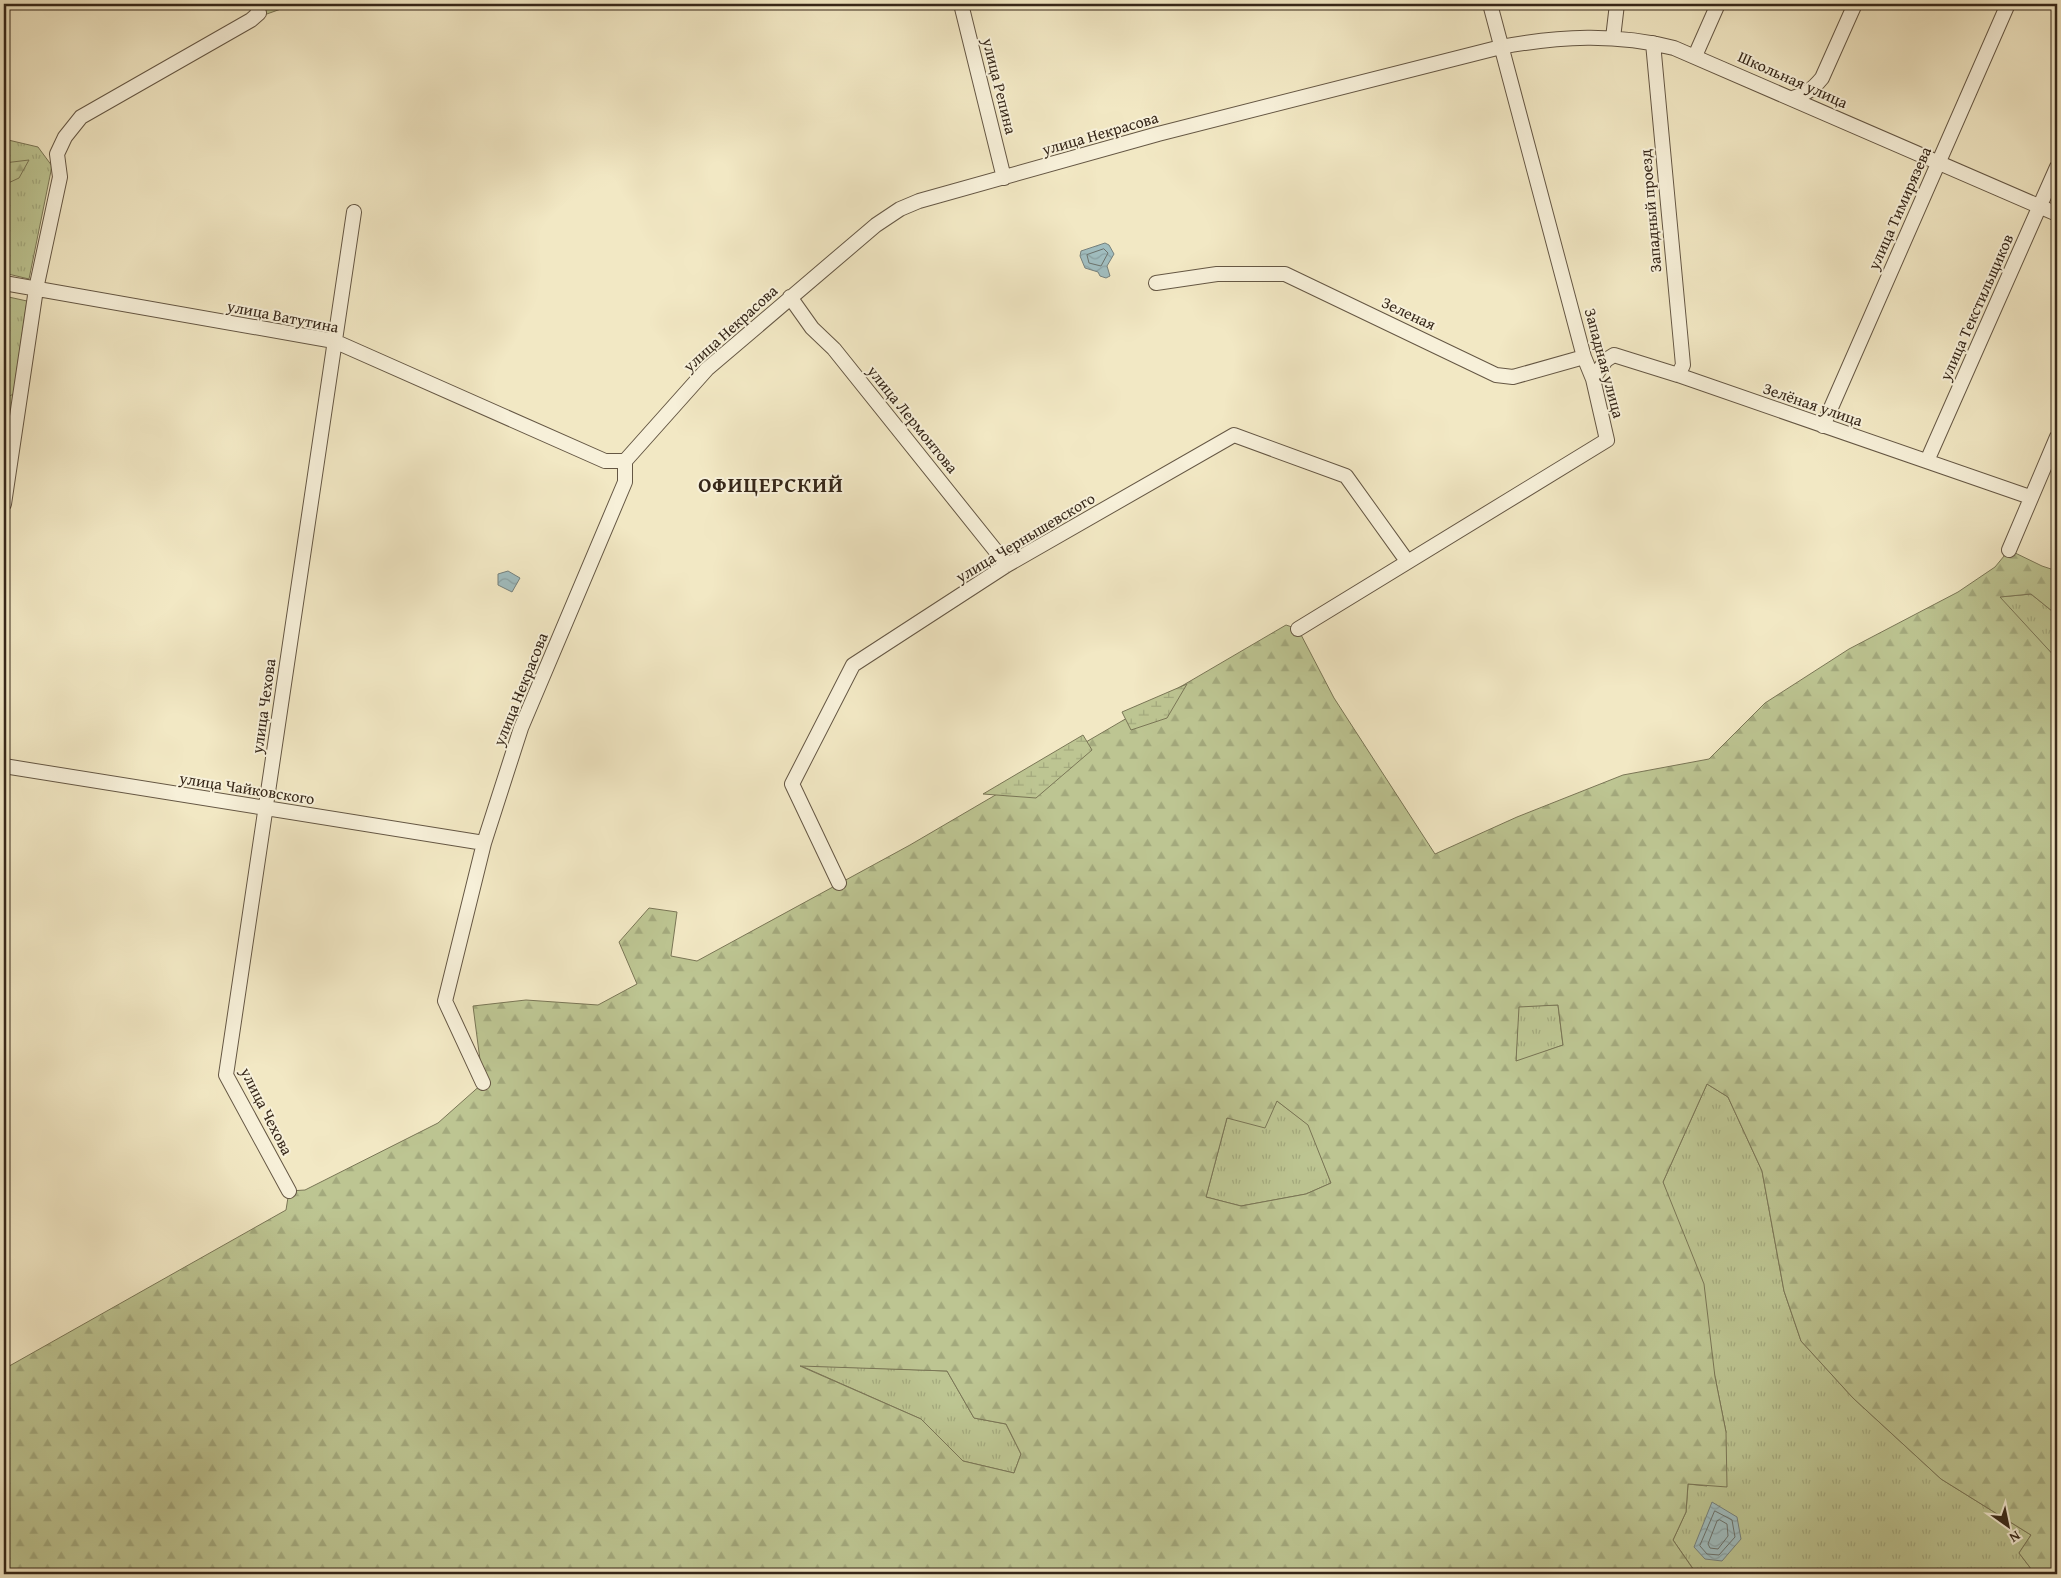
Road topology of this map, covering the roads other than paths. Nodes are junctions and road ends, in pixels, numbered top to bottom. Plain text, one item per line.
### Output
1 (256, 4) edge
2 (961, 4) edge
3 (1490, 4) edge
4 (1617, 4) edge
5 (1718, 4) edge
6 (1855, 4) edge
7 (2008, 4) edge
8 (1613, 38) junction
9 (1654, 43) junction
10 (1501, 47) junction
11 (1695, 56) junction
12 (1793, 98) junction
13 (1938, 163) junction
14 (2057, 167) edge
15 (1004, 178) junction
16 (2040, 206) junction
17 (354, 212) dead end
18 (2057, 214) edge
19 (4, 283) edge
20 (1156, 283) dead end
21 (36, 289) junction
22 (790, 297) junction
23 (334, 341) junction
24 (1584, 357) junction
25 (1678, 375) junction
26 (1593, 379) junction
27 (1823, 426) junction
28 (2057, 437) edge
29 (625, 461) junction
30 (1927, 461) junction
31 (2030, 498) junction
32 (4, 504) edge
33 (2009, 550) dead end
34 (1407, 561) junction
35 (1007, 565) junction
36 (1298, 629) dead end
37 (4, 766) edge
38 (266, 809) junction
39 (484, 843) junction
40 (839, 882) dead end
41 (483, 1083) dead end
42 (289, 1191) dead end

1 - 21 street
2 - 15 street, улица Репина
3 - 10 street, Западная улица
4 - 8 street
5 - 11 street
6 - 12 street
7 - 13 street, улица Тимирязева
8 - 9 street, Школьная улица
8 - 10 street, Школьная улица
9 - 11 street, Школьная улица
9 - 25 street, Западный проезд
10 - 15 street, улица Некрасова
10 - 24 street, Западная улица
11 - 12 street, Школьная улица
12 - 13 street, Школьная улица
13 - 16 street, Школьная улица
13 - 27 street, улица Тимирязева
14 - 16 street, улица Текстильщиков
15 - 22 street, улица Некрасова
16 - 18 street, Школьная улица
16 - 30 street, улица Текстильщиков
17 - 23 street, улица Чехова
19 - 21 street, улица Ватутина
20 - 24 street, Зеленая
21 - 23 street, улица Ватутина
21 - 32 street
22 - 29 street, улица Некрасова
22 - 35 street, улица Лермонтова
23 - 29 street, улица Ватутина
23 - 38 street, улица Чехова
24 - 26 street, Западная улица
25 - 26 street, Зелёная улица
25 - 27 street, Зелёная улица
26 - 34 street, Западная улица
27 - 30 street, Зелёная улица
28 - 31 street
29 - 39 street, улица Некрасова
30 - 31 street, Зелёная улица
31 - 33 street
34 - 35 street, улица Чернышевского
34 - 36 street, Западная улица
35 - 40 street, улица Чернышевского
37 - 38 street, улица Чайковского
38 - 39 street, улица Чайковского
38 - 42 street, улица Чехова
39 - 41 street, улица Некрасова

